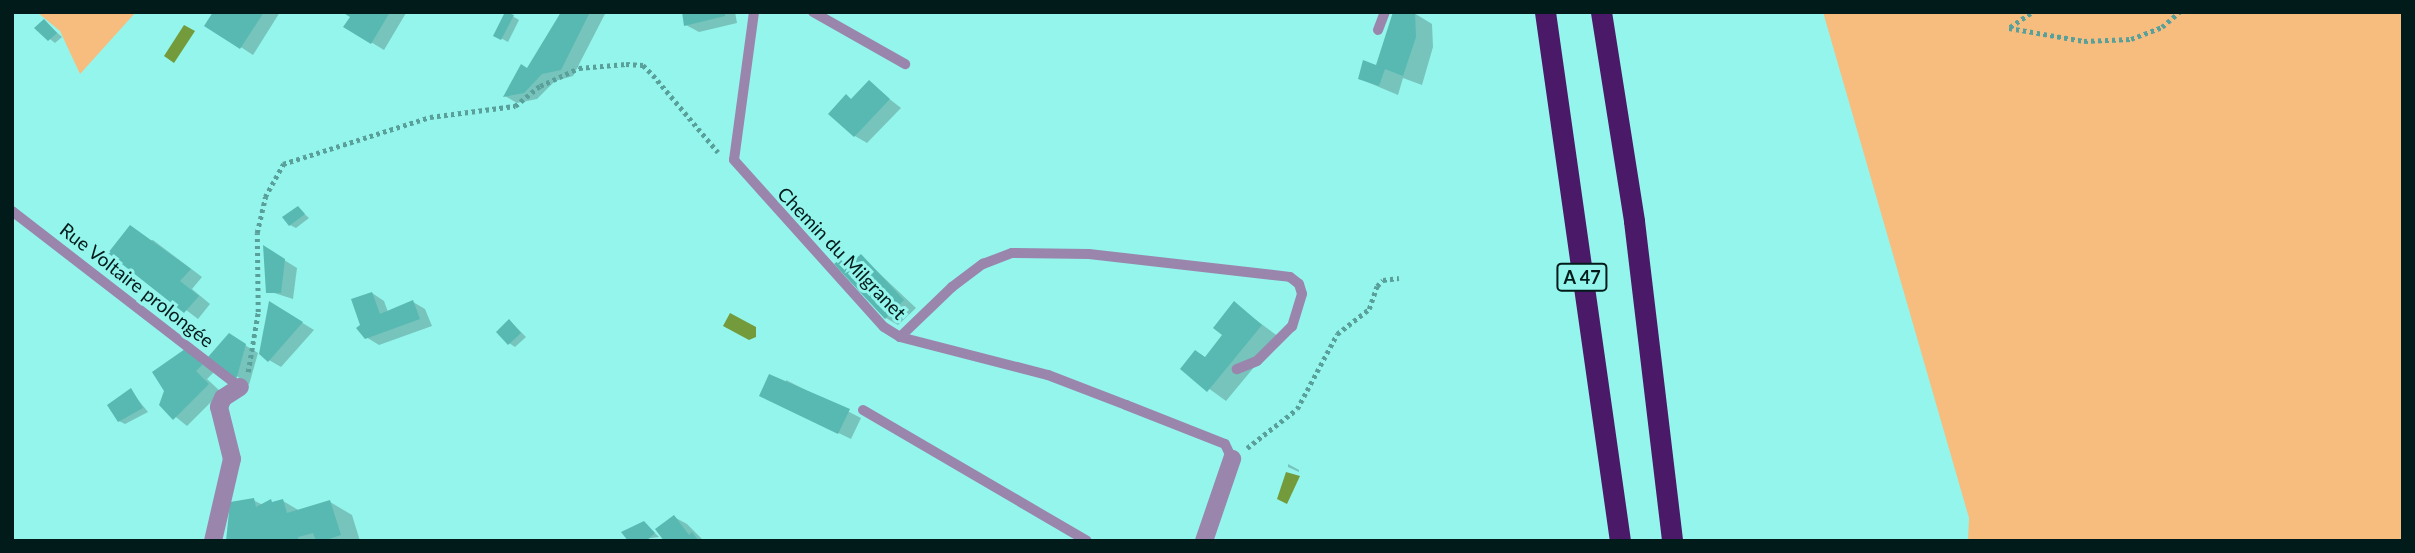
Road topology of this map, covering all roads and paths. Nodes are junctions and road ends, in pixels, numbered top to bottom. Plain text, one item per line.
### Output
1 (754, 12) edge
2 (813, 12) edge
3 (1385, 12) edge
4 (1545, 12) edge
5 (1601, 12) edge
6 (2032, 12) edge
7 (2179, 12) edge
8 (1378, 30) dead end
9 (905, 64) dead end
10 (738, 169) junction
11 (12, 211) edge
12 (1399, 278) dead end
13 (900, 337) junction
14 (1237, 369) dead end
15 (240, 387) junction
16 (863, 410) dead end
17 (1232, 459) junction
18 (213, 541) edge
19 (1087, 541) edge
20 (1204, 541) edge
21 (1620, 541) edge
22 (1672, 541) edge

1 - 10 lane
2 - 9 lane
3 - 8 lane
4 - 21 highway, A 47
5 - 22 highway
6 - 7 path
10 - 13 lane, Chemin du Milgranet
10 - 15 path
11 - 15 lane, Rue Voltaire prolongée
12 - 17 path
13 - 14 lane
13 - 17 lane, Chemin du Milgranet
15 - 18 street
16 - 19 lane
17 - 20 street

